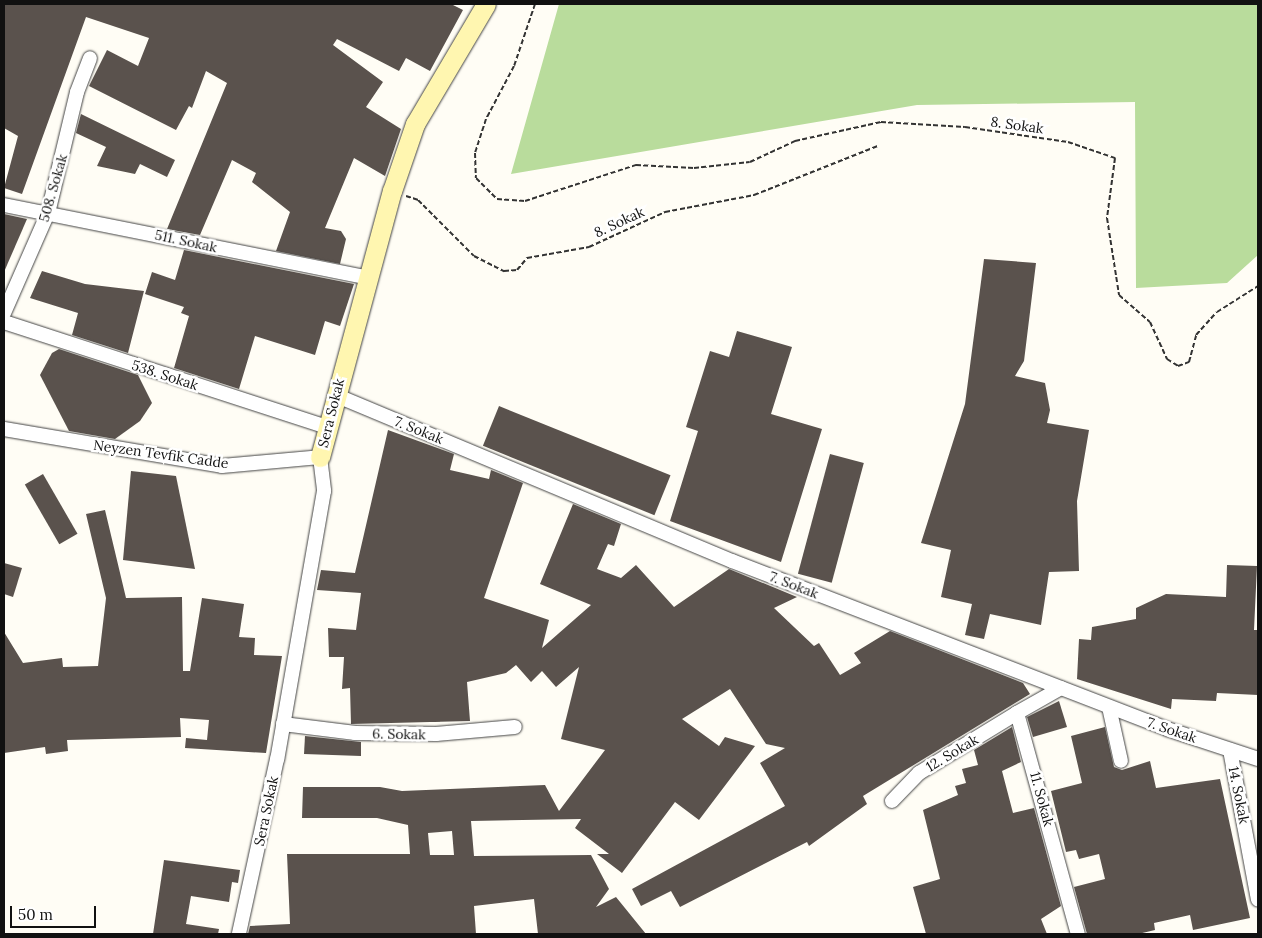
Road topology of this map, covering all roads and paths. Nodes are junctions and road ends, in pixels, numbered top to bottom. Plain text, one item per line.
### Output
1 (486, 4) edge
2 (535, 4) edge
3 (90, 58) dead end
4 (878, 146) dead end
5 (392, 191) junction
6 (4, 205) edge
7 (48, 213) junction
8 (368, 278) junction
9 (1258, 286) edge
10 (4, 313) edge
11 (4, 322) edge
12 (335, 395) junction
13 (327, 427) junction
14 (4, 429) edge
15 (320, 457) junction
16 (1061, 688) junction
17 (1109, 706) junction
18 (1017, 713) junction
19 (283, 724) junction
20 (516, 727) dead end
21 (1230, 750) junction
22 (1258, 759) edge
23 (1121, 762) dead end
24 (892, 800) dead end
25 (1258, 898) edge
26 (239, 934) edge
27 (1078, 934) edge

1 - 5 street, Sera Sokak
2 - 9 path, 8. Sokak
3 - 7 street, 508. Sokak
4 - 5 path, 8. Sokak
5 - 8 street, Sera Sokak
6 - 7 street, 511. Sokak
7 - 8 street, 511. Sokak
7 - 10 street, 508. Sokak
8 - 12 street, Sera Sokak
11 - 13 street, 538. Sokak
12 - 13 street, Sera Sokak
12 - 16 street, 7. Sokak
13 - 15 street, Sera Sokak
14 - 15 street, Neyzen Tevfik Cadde
15 - 19 street, Sera Sokak
16 - 17 street, 7. Sokak
16 - 18 street
17 - 21 street, 7. Sokak
17 - 23 street
18 - 24 street, 12. Sokak
18 - 27 street, 11. Sokak
19 - 20 street, 6. Sokak
19 - 26 street, Sera Sokak
21 - 22 street, 7. Sokak
21 - 25 street, 14. Sokak

